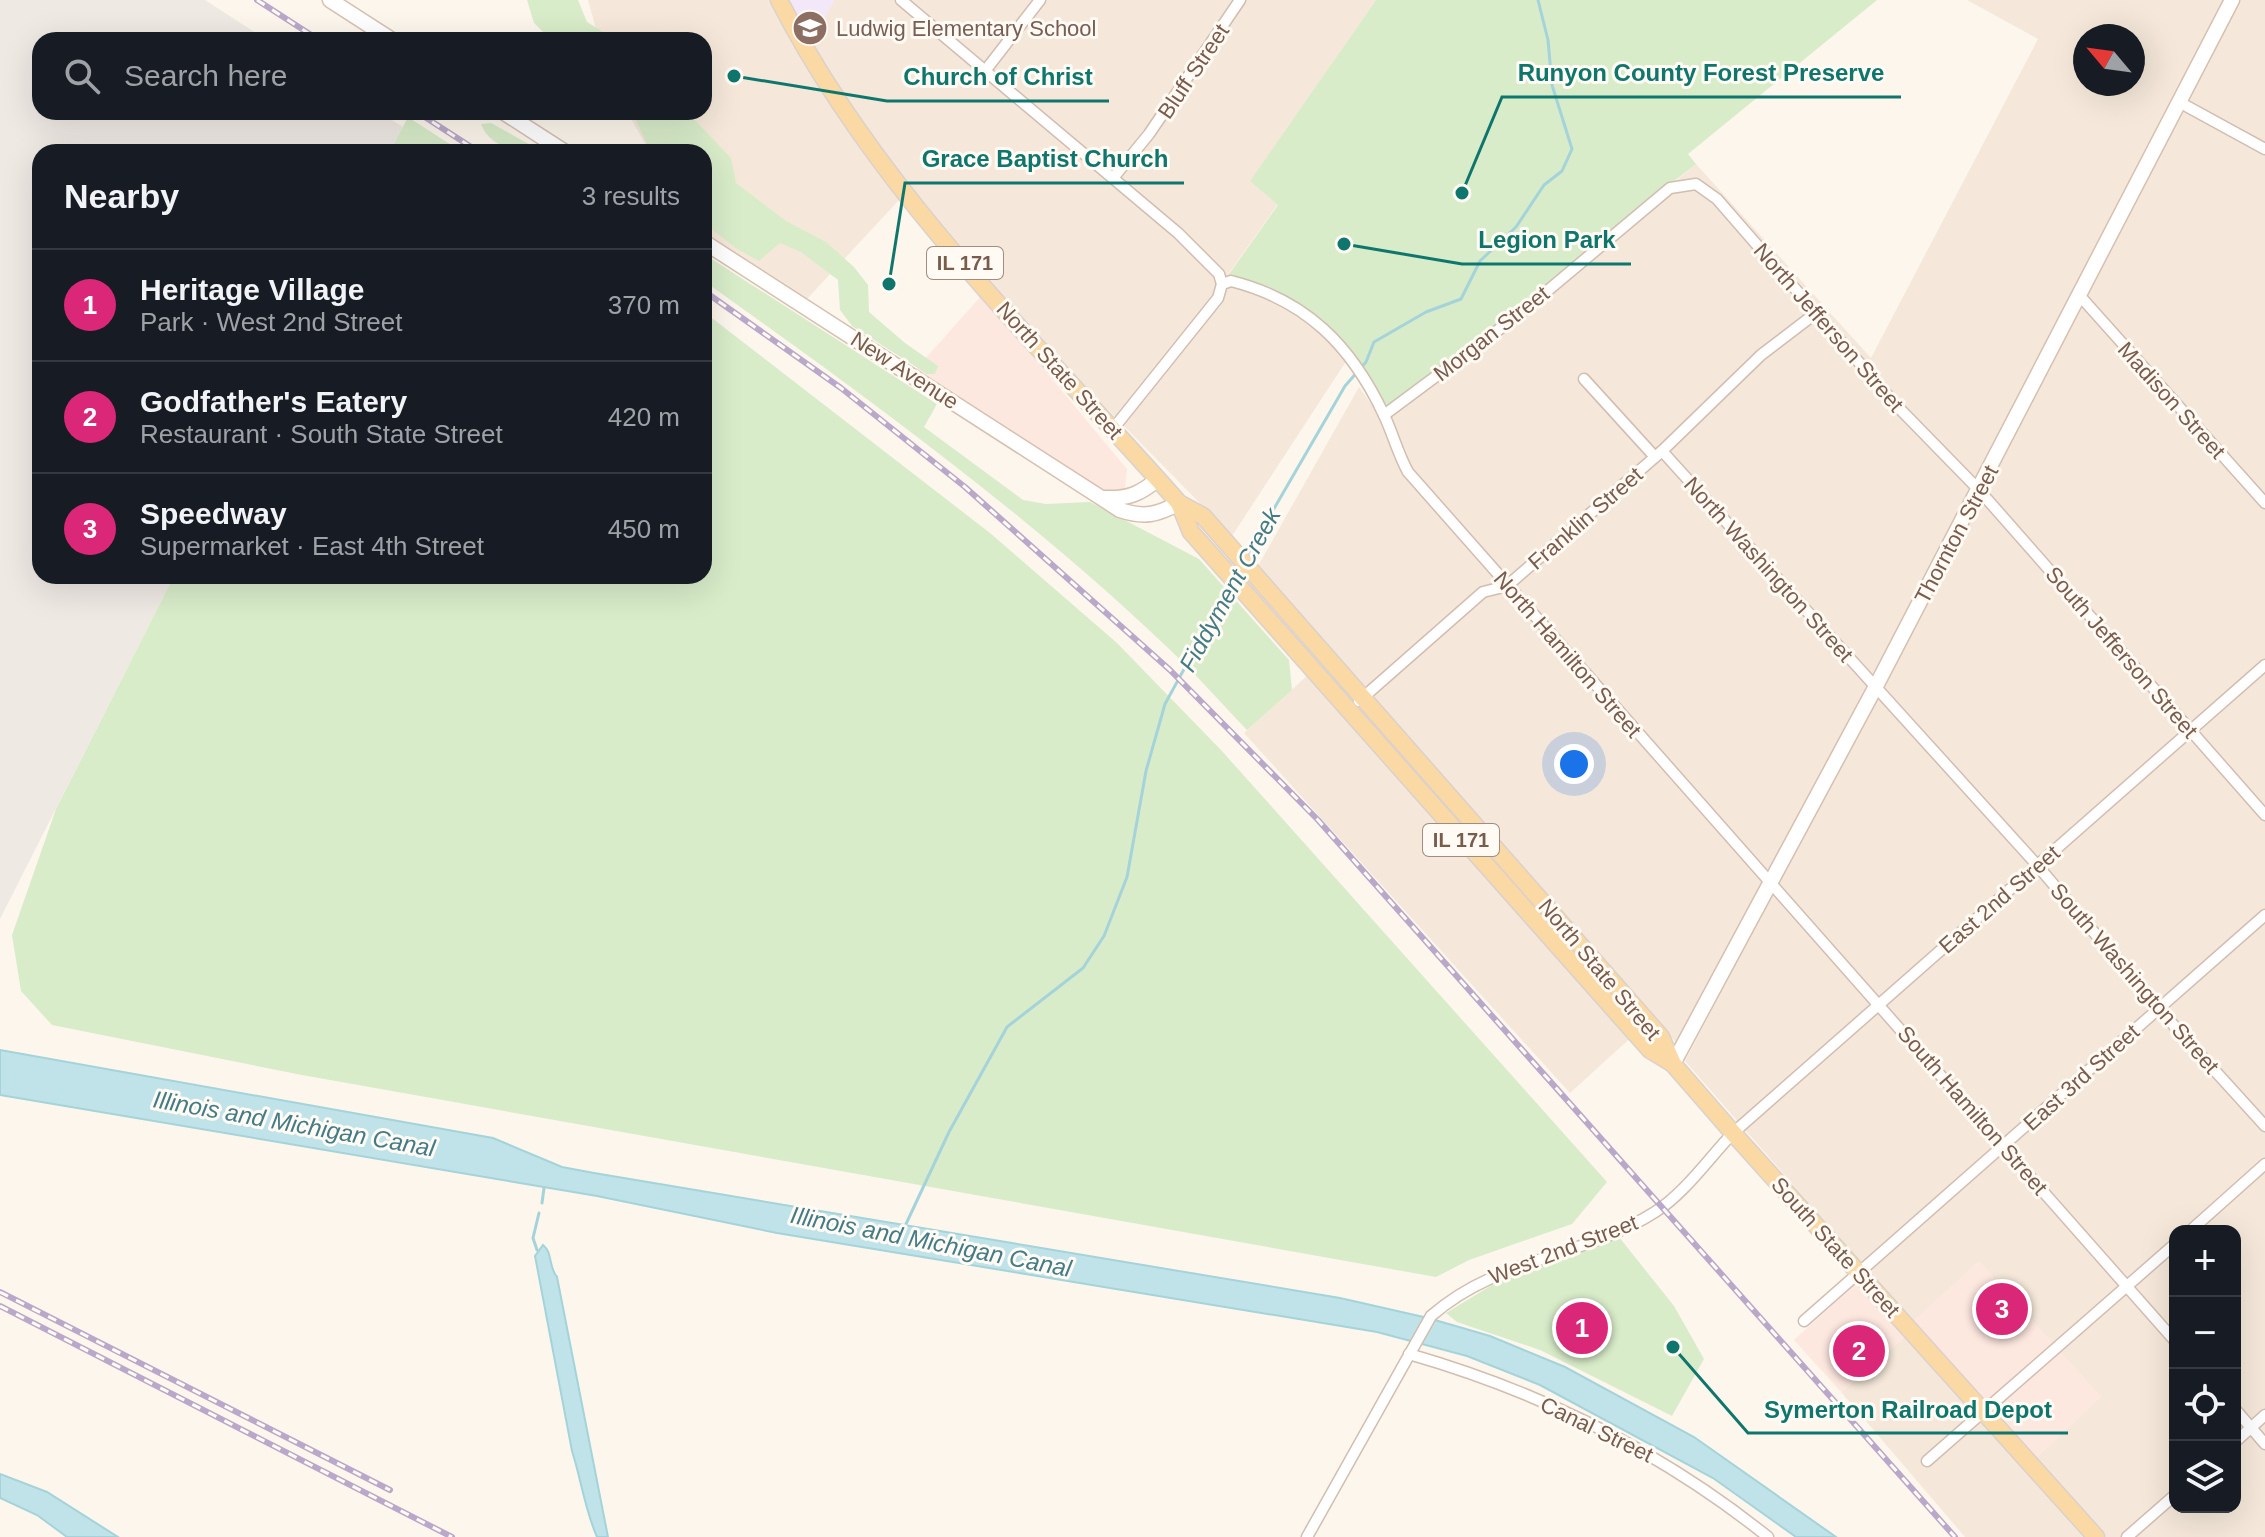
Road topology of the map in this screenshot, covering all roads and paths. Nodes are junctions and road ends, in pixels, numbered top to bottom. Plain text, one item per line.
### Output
1 (330, 0) edge
2 (779, 0) edge
3 (901, 0) edge
4 (1040, 0) edge
5 (1240, 0) edge
6 (2232, 0) edge
7 (380, 32) edge
8 (985, 71) junction
9 (2179, 102) junction
10 (515, 120) edge
11 (553, 144) edge
12 (2265, 149) edge
13 (1113, 178) junction
14 (1670, 188) joint
15 (712, 247) edge
16 (1222, 284) junction
17 (2080, 296) junction
18 (1816, 313) junction
19 (1584, 379) dead end
20 (1384, 415) junction
21 (1113, 429) junction
22 (1659, 454) junction
23 (1158, 479) junction
24 (1979, 490) junction
25 (2263, 497) edge
26 (1105, 498) junction
27 (1179, 503) junction
28 (1507, 586) junction
29 (2265, 665) edge
30 (1875, 688) junction
31 (1363, 698) junction
32 (1348, 712) junction
33 (2191, 730) junction
34 (2265, 815) edge
35 (2037, 865) junction
36 (1769, 882) junction
37 (2265, 915) edge
38 (1880, 1003) junction
39 (2158, 1008) junction
40 (1673, 1064) junction
41 (2265, 1126) edge
42 (1733, 1133) junction
43 (2004, 1145) junction
44 (2265, 1164) edge
45 (2197, 1225) edge
46 (2169, 1249) edge
47 (1862, 1273) junction
48 (2127, 1286) junction
49 (1804, 1321) dead end
50 (2169, 1334) edge
51 (1409, 1354) junction
52 (1983, 1412) junction
53 (2265, 1415) edge
54 (2241, 1416) edge
55 (2251, 1428) junction
56 (2236, 1441) edge
57 (2265, 1444) edge
58 (1927, 1461) dead end
59 (2169, 1500) edge
60 (1307, 1537) edge
61 (1768, 1537) edge
62 (2096, 1537) edge
63 (2127, 1537) edge

1 - 7 street
2 - 21 main road, North State Street / IL 171
3 - 8 street
4 - 8 street
5 - 13 street, Bluff Street
6 - 9 street, Thornton Street
8 - 13 street
9 - 12 street
9 - 17 street, Thornton Street
10 - 11 street
13 - 16 street
14 - 18 street, North Jefferson Street
14 - 20 street, Morgan Street
15 - 26 street, New Avenue
16 - 20 street, North Hamilton Street
16 - 21 street
17 - 24 street, Thornton Street
17 - 25 street, Madison Street
18 - 22 street, Franklin Street
18 - 24 street, North Jefferson Street
19 - 22 street, North Washington Street
20 - 28 street, North Hamilton Street
21 - 23 main road, North State Street / IL 171
22 - 28 street, Franklin Street
22 - 30 street, North Washington Street
23 - 26 street
23 - 27 main road, North State Street / IL 171
24 - 30 street, Thornton Street
24 - 33 street, South Jefferson Street
26 - 27 street, New Avenue
27 - 31 main road, North State Street / IL 171
27 - 32 main road, North State Street / IL 171
28 - 31 street, Franklin Street
28 - 36 street, North Hamilton Street
29 - 33 street, East 2nd Street
30 - 35 street, South Washington Street
30 - 36 street, Thornton Street
31 - 32 street, Franklin Street
31 - 40 main road, North State Street / IL 171
32 - 40 main road, North State Street / IL 171
33 - 34 street, South Jefferson Street
33 - 35 street, East 2nd Street
35 - 38 street, East 2nd Street
35 - 39 street, South Washington Street
36 - 38 street, South Hamilton Street
36 - 40 street, Thornton Street
37 - 39 street, East 3rd Street
38 - 42 street, East 2nd Street
38 - 43 street, South Hamilton Street
39 - 41 street, South Washington Street
39 - 43 street, East 3rd Street
40 - 42 main road, South State Street / IL 171
42 - 47 main road, South State Street / IL 171
42 - 51 street, West 2nd Street
43 - 47 street, East 3rd Street
43 - 48 street, South Hamilton Street
44 - 45 street
46 - 48 street
47 - 49 street, East 3rd Street
47 - 52 main road, South State Street / IL 171
48 - 50 street, South Hamilton Street
48 - 52 street
51 - 60 street, West 2nd Street
51 - 61 street, Canal Street
52 - 58 street
52 - 62 main road, South State Street / IL 171
53 - 55 street
54 - 55 street
55 - 56 street
55 - 57 street
59 - 63 street

